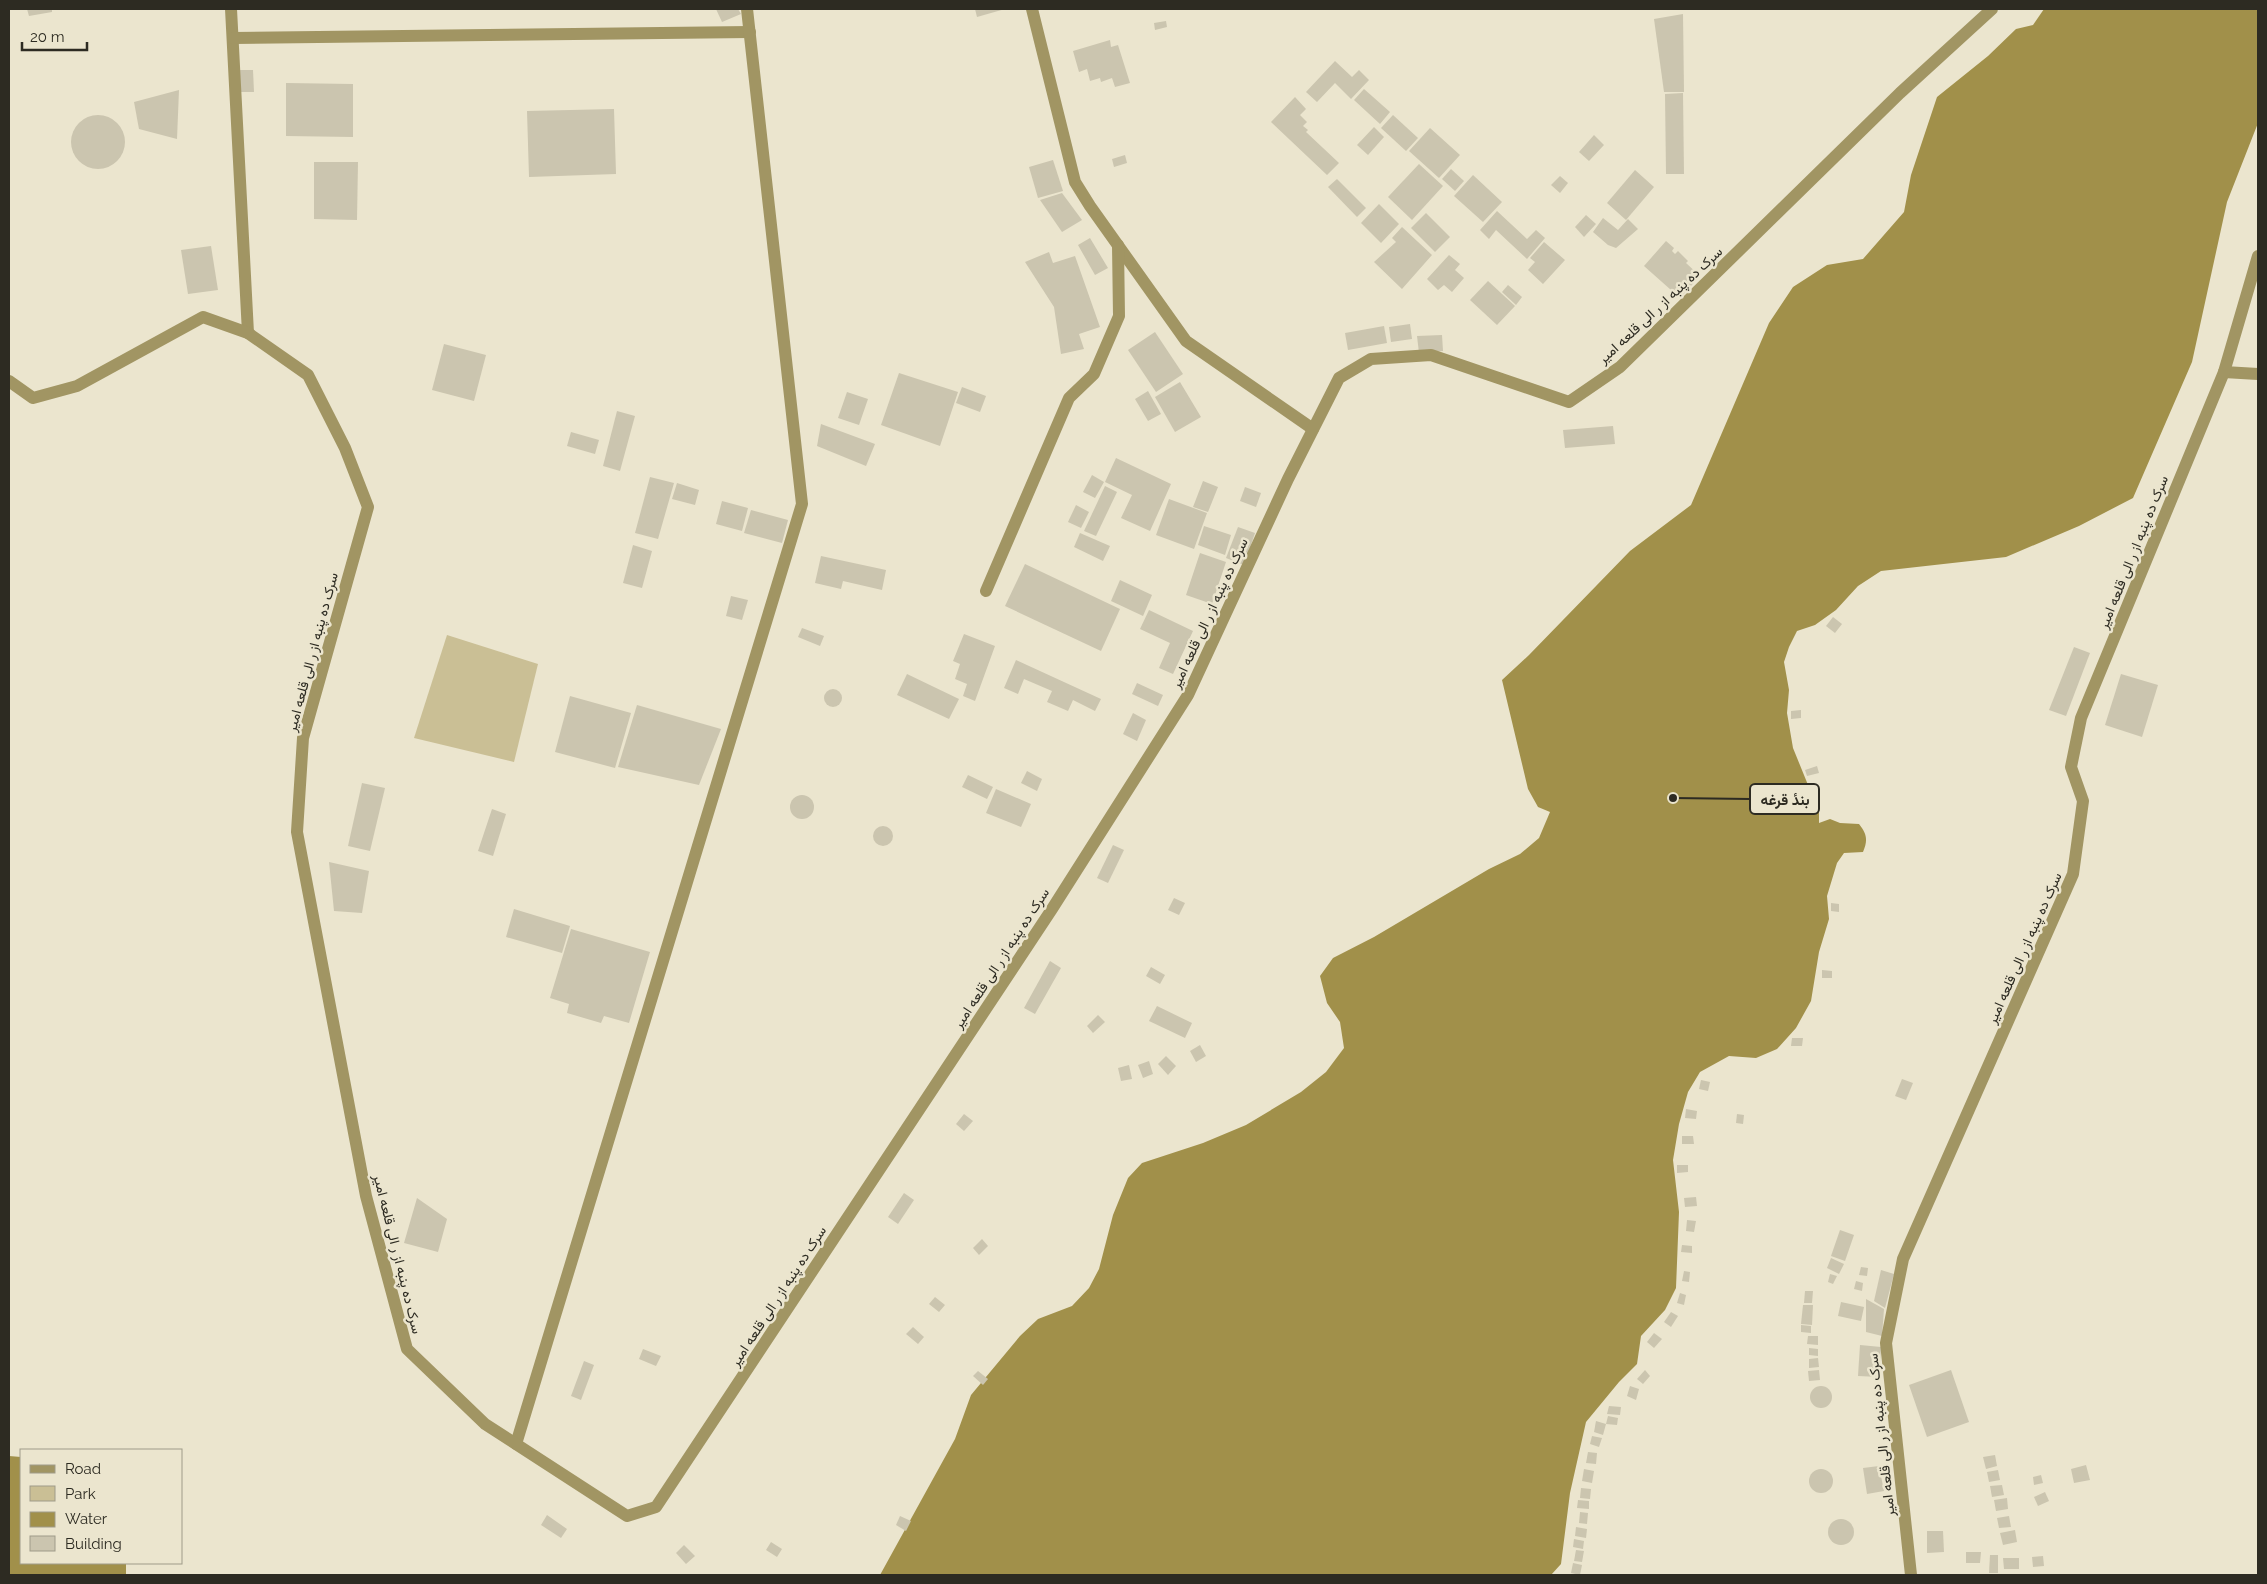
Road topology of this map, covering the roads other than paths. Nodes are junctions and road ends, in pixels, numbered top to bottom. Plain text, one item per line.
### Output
1 (231, 9) edge
2 (747, 9) edge
3 (1032, 9) edge
4 (1992, 9) edge
5 (750, 32) junction
6 (233, 38) junction
7 (1118, 245) junction
8 (2258, 256) edge
9 (248, 333) junction
10 (2224, 372) junction
11 (2258, 374) edge
12 (9, 381) edge
13 (1313, 429) junction
14 (986, 592) dead end
15 (516, 1444) junction
16 (1911, 1575) edge

1 - 6 street
2 - 5 street
3 - 7 street
4 - 13 street, سرک ده پنبه از ر الی قلعه امیر
5 - 6 street
5 - 15 street
6 - 9 street
7 - 13 street
7 - 14 street
8 - 10 street, سرک ده پنبه از ر الی قلعه امیر
9 - 12 street, سرک ده پنبه از ر الی قلعه امیر
9 - 15 street, سرک ده پنبه از ر الی قلعه امیر
10 - 11 street
10 - 16 street, سرک ده پنبه از ر الی قلعه امیر
13 - 15 street, سرک ده پنبه از ر الی قلعه امیر

